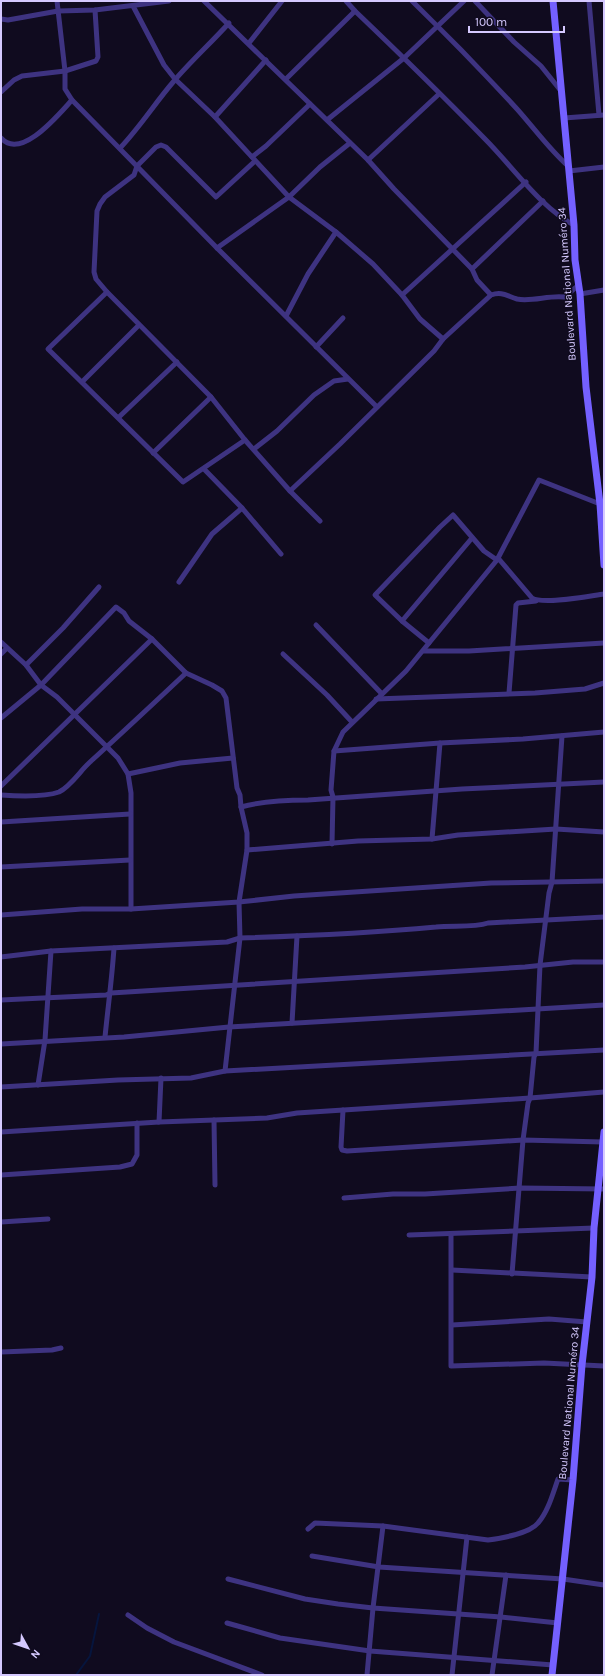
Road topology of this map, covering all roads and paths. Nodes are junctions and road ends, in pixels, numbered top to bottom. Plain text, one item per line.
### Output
1 (57, 1) edge
2 (169, 1) edge
3 (205, 1) edge
4 (282, 1) edge
5 (346, 1) edge
6 (412, 1) edge
7 (464, 1) edge
8 (475, 1) edge
9 (553, 1) edge
10 (589, 1) edge
11 (133, 6) junction
12 (95, 10) junction
13 (58, 11) junction
14 (355, 12) junction
15 (1, 19) edge
16 (229, 24) junction
17 (438, 26) junction
18 (249, 43) junction
19 (404, 58) junction
20 (266, 60) junction
21 (65, 71) junction
22 (175, 79) junction
23 (286, 79) junction
24 (561, 91) junction
25 (1, 92) edge
26 (439, 94) junction
27 (72, 100) junction
28 (310, 104) junction
29 (602, 115) edge
30 (215, 117) junction
31 (564, 118) junction
32 (327, 120) junction
33 (1, 138) edge
34 (350, 143) junction
35 (120, 148) junction
36 (254, 159) junction
37 (368, 160) junction
38 (137, 166) junction
39 (604, 167) edge
40 (569, 168) junction
41 (526, 182) junction
42 (289, 197) junction
43 (543, 202) junction
44 (574, 225) junction
45 (336, 232) junction
46 (216, 248) junction
47 (452, 248) junction
48 (472, 269) junction
49 (579, 285) junction
50 (604, 290) edge
51 (106, 292) junction
52 (580, 294) junction
53 (402, 295) junction
54 (491, 295) junction
55 (286, 316) junction
56 (343, 318) dead end
57 (139, 325) junction
58 (443, 339) junction
59 (316, 347) junction
60 (177, 362) junction
61 (348, 379) junction
62 (82, 382) junction
63 (211, 397) junction
64 (377, 407) junction
65 (118, 417) junction
66 (245, 440) junction
67 (254, 449) junction
68 (153, 453) junction
69 (204, 469) junction
70 (290, 491) junction
71 (600, 504) junction
72 (242, 508) junction
73 (320, 521) dead end
74 (472, 538) junction
75 (281, 554) dead end
76 (498, 559) junction
77 (604, 565) edge
78 (178, 582) dead end
79 (99, 587) dead end
80 (604, 594) edge
81 (536, 601) junction
82 (402, 621) junction
83 (316, 625) dead end
84 (152, 639) junction
85 (1, 642) edge
86 (429, 643) junction
87 (604, 643) edge
88 (514, 647) junction
89 (7, 648) junction
90 (424, 651) junction
91 (1, 654) edge
92 (283, 654) dead end
93 (26, 665) junction
94 (186, 673) junction
95 (604, 683) edge
96 (41, 685) junction
97 (509, 693) junction
98 (382, 694) junction
99 (376, 699) junction
100 (74, 716) junction
101 (1, 718) edge
102 (352, 722) junction
103 (604, 732) edge
104 (562, 736) junction
105 (440, 743) junction
106 (108, 748) junction
107 (334, 751) junction
108 (233, 758) junction
109 (128, 774) junction
110 (604, 782) edge
111 (560, 784) junction
112 (1, 786) edge
113 (436, 791) junction
114 (1, 795) edge
115 (333, 797) junction
116 (241, 807) junction
117 (130, 814) junction
118 (1, 822) edge
119 (556, 829) junction
120 (604, 832) edge
121 (432, 839) junction
122 (332, 844) junction
123 (247, 850) junction
124 (130, 860) junction
125 (1, 867) edge
126 (604, 881) edge
127 (552, 882) junction
128 (239, 902) junction
129 (131, 909) junction
130 (1, 916) edge
131 (604, 917) edge
132 (546, 921) junction
133 (297, 936) junction
134 (240, 938) junction
135 (114, 948) junction
136 (51, 951) junction
137 (1, 957) edge
138 (604, 962) edge
139 (540, 965) junction
140 (294, 981) junction
141 (234, 984) junction
142 (111, 993) junction
143 (48, 997) junction
144 (1, 1000) edge
145 (604, 1005) edge
146 (538, 1007) junction
147 (292, 1023) junction
148 (230, 1027) junction
149 (105, 1037) junction
150 (45, 1040) junction
151 (1, 1044) edge
152 (604, 1050) edge
153 (536, 1053) junction
154 (225, 1071) junction
155 (161, 1078) junction
156 (38, 1085) junction
157 (1, 1087) edge
158 (604, 1092) edge
159 (530, 1098) junction
160 (343, 1110) junction
161 (214, 1120) junction
162 (159, 1122) junction
163 (137, 1123) junction
164 (1, 1132) edge
165 (604, 1132) edge
166 (523, 1140) junction
167 (603, 1142) edge
168 (1, 1174) edge
169 (215, 1185) dead end
170 (520, 1188) junction
171 (601, 1188) edge
172 (344, 1198) dead end
173 (48, 1219) dead end
174 (1, 1222) edge
175 (594, 1228) junction
176 (517, 1231) junction
177 (409, 1235) dead end
178 (451, 1235) junction
179 (452, 1270) junction
180 (512, 1274) junction
181 (592, 1277) junction
182 (587, 1322) junction
183 (452, 1325) junction
184 (61, 1348) dead end
185 (1, 1352) edge
186 (582, 1365) junction
187 (604, 1366) edge
188 (573, 1480) junction
189 (383, 1526) junction
190 (308, 1529) dead end
191 (467, 1538) junction
192 (312, 1556) dead end
193 (379, 1567) junction
194 (464, 1572) junction
195 (506, 1575) junction
196 (228, 1579) dead end
197 (563, 1579) junction
198 (604, 1585) edge
199 (373, 1608) junction
200 (458, 1614) junction
201 (128, 1615) dead end
202 (501, 1617) junction
203 (227, 1623) dead end
204 (558, 1623) junction
205 (370, 1651) junction
206 (454, 1657) junction
207 (493, 1660) junction
208 (553, 1664) junction
209 (262, 1675) edge
210 (366, 1675) edge
211 (452, 1675) edge
212 (492, 1675) edge
213 (552, 1675) edge

1 - 13 street
2 - 11 street
3 - 16 street
4 - 18 street
5 - 14 street
6 - 17 street
7 - 17 street
8 - 24 street
9 - 24 main road, Boulevard National Numéro 34
10 - 29 street
11 - 12 street
11 - 22 street
12 - 13 street
12 - 21 street
13 - 15 street
13 - 21 street
14 - 19 street
14 - 23 street
16 - 18 street
16 - 22 street
17 - 19 street
17 - 40 street
18 - 20 street
19 - 26 street
19 - 32 street
20 - 23 street
20 - 30 street
21 - 25 street
21 - 27 street
22 - 30 street
22 - 35 street
23 - 28 street
24 - 31 main road, Boulevard National Numéro 34
26 - 37 street
26 - 41 street
27 - 33 street
27 - 35 street
28 - 32 street
28 - 36 street
29 - 31 street
30 - 36 street
31 - 40 main road, Boulevard National Numéro 34
32 - 34 street
34 - 37 street
34 - 42 street
35 - 38 street
36 - 38 street
36 - 42 street
37 - 47 street
38 - 46 street
38 - 51 street
39 - 40 street
40 - 44 main road, Boulevard National Numéro 34
41 - 43 street
41 - 47 street
42 - 45 street
42 - 46 street
43 - 44 street
43 - 48 street
44 - 49 main road, Boulevard National Numéro 34
45 - 53 street
45 - 55 street
46 - 55 street
47 - 48 street
47 - 53 street
48 - 54 street
49 - 52 main road, Boulevard National Numéro 34
49 - 54 street
50 - 52 street
51 - 57 street
51 - 62 street
52 - 71 main road, Boulevard National Numéro 34
53 - 58 street
54 - 58 street
55 - 59 street
56 - 59 street
57 - 60 street
57 - 62 street
58 - 64 street
59 - 61 street
60 - 63 street
60 - 65 street
61 - 64 street
61 - 67 street
62 - 65 street
63 - 66 street
63 - 68 street
64 - 70 street
65 - 68 street
66 - 67 street
66 - 69 street
67 - 70 street
68 - 69 street
69 - 72 street
70 - 73 street
71 - 76 street
71 - 77 main road, Boulevard National Numéro 34
72 - 75 street
72 - 78 street
74 - 76 street
74 - 82 street
74 - 82 street
76 - 81 street
76 - 86 street
79 - 93 street
80 - 81 street
81 - 88 street
82 - 86 street
83 - 98 street
84 - 94 street
84 - 96 street
84 - 100 street
85 - 89 street
86 - 90 street
87 - 88 street
88 - 90 street
88 - 97 street
89 - 91 street
89 - 93 street
90 - 98 street
92 - 102 street
93 - 96 street
94 - 106 street
94 - 108 street
95 - 97 street
96 - 100 street
96 - 101 street
97 - 99 street
98 - 99 street
99 - 102 street
100 - 106 street
100 - 112 street
102 - 107 street
103 - 104 street
104 - 105 street
104 - 111 street
105 - 107 street
105 - 113 street
106 - 109 street
106 - 114 street
107 - 115 street
108 - 109 street
108 - 116 street
109 - 117 street
110 - 111 street
111 - 113 street
111 - 119 street
113 - 115 street
113 - 121 street
115 - 116 street
115 - 122 street
116 - 123 street
117 - 118 street
117 - 124 street
119 - 120 street
119 - 121 street
119 - 127 street
121 - 122 street
122 - 123 street
123 - 128 street
124 - 125 street
124 - 129 street
126 - 127 street
127 - 128 street
127 - 132 street
128 - 129 street
128 - 134 street
129 - 130 street
131 - 132 street
132 - 133 street
132 - 139 street
133 - 134 street
133 - 140 street
134 - 135 street
134 - 141 street
135 - 136 street
135 - 142 street
136 - 137 street
136 - 143 street
138 - 139 street
139 - 140 street
139 - 146 street
140 - 141 street
140 - 147 street
141 - 142 street
141 - 148 street
142 - 143 street
142 - 149 street
143 - 144 street
143 - 150 street
145 - 146 street
146 - 147 street
146 - 153 street
147 - 148 street
148 - 149 street
148 - 154 street
149 - 150 street
150 - 151 street
150 - 156 street
152 - 153 street
153 - 154 street
153 - 159 street
154 - 155 street
155 - 156 street
155 - 162 street
156 - 157 street
158 - 159 street
159 - 160 street
159 - 166 street
160 - 161 street
160 - 166 street
161 - 162 street
161 - 169 street
162 - 163 street
163 - 164 street
163 - 168 street
165 - 167 main road, Boulevard National Numéro 34
166 - 167 street
166 - 170 street
167 - 171 main road, Boulevard National Numéro 34
170 - 171 street
170 - 172 street
170 - 176 street
171 - 175 main road, Boulevard National Numéro 34
173 - 174 street
175 - 176 street
175 - 181 main road, Boulevard National Numéro 34
176 - 178 street
176 - 180 street
177 - 178 street
178 - 179 street
179 - 180 street
179 - 183 street
180 - 181 street
181 - 182 main road, Boulevard National Numéro 34
182 - 183 street
182 - 186 main road, Boulevard National Numéro 34
183 - 186 street
184 - 185 street
186 - 187 street
186 - 188 main road, Boulevard National Numéro 34
188 - 191 street
188 - 197 main road, Boulevard National Numéro 34
189 - 190 street
189 - 191 street
189 - 193 street
191 - 194 street
192 - 193 street
193 - 194 street
193 - 199 street
194 - 195 street
194 - 200 street
195 - 197 street
195 - 202 street
196 - 199 street
197 - 198 street
197 - 204 main road, Boulevard National Numéro 34
199 - 200 street
199 - 205 street
200 - 202 street
200 - 206 street
201 - 209 street
202 - 204 street
202 - 207 street
203 - 205 street
204 - 208 main road, Boulevard National Numéro 34
205 - 206 street
205 - 210 street
206 - 207 street
206 - 211 street
207 - 208 street
207 - 212 street
208 - 213 main road, Boulevard National Numéro 34

